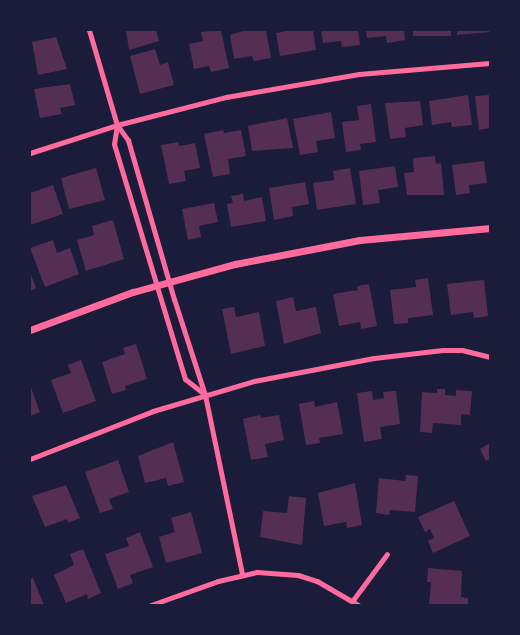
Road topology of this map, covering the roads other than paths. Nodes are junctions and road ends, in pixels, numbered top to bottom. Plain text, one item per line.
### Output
1 (89, 30) edge
2 (490, 63) edge
3 (117, 125) junction
4 (30, 153) edge
5 (490, 228) edge
6 (170, 282) junction
7 (157, 285) junction
8 (30, 330) edge
9 (490, 357) edge
10 (205, 395) junction
11 (30, 459) edge
12 (387, 554) dead end
13 (242, 574) junction
14 (353, 600) junction
15 (151, 605) edge
16 (358, 605) edge

1 - 3 street
2 - 3 street
3 - 4 street
3 - 6 street
3 - 7 street
5 - 6 street
6 - 7 street
6 - 10 street
7 - 8 street
7 - 10 street
9 - 10 street
10 - 11 street
10 - 13 street
12 - 14 street
13 - 14 street
13 - 15 street
14 - 16 street

